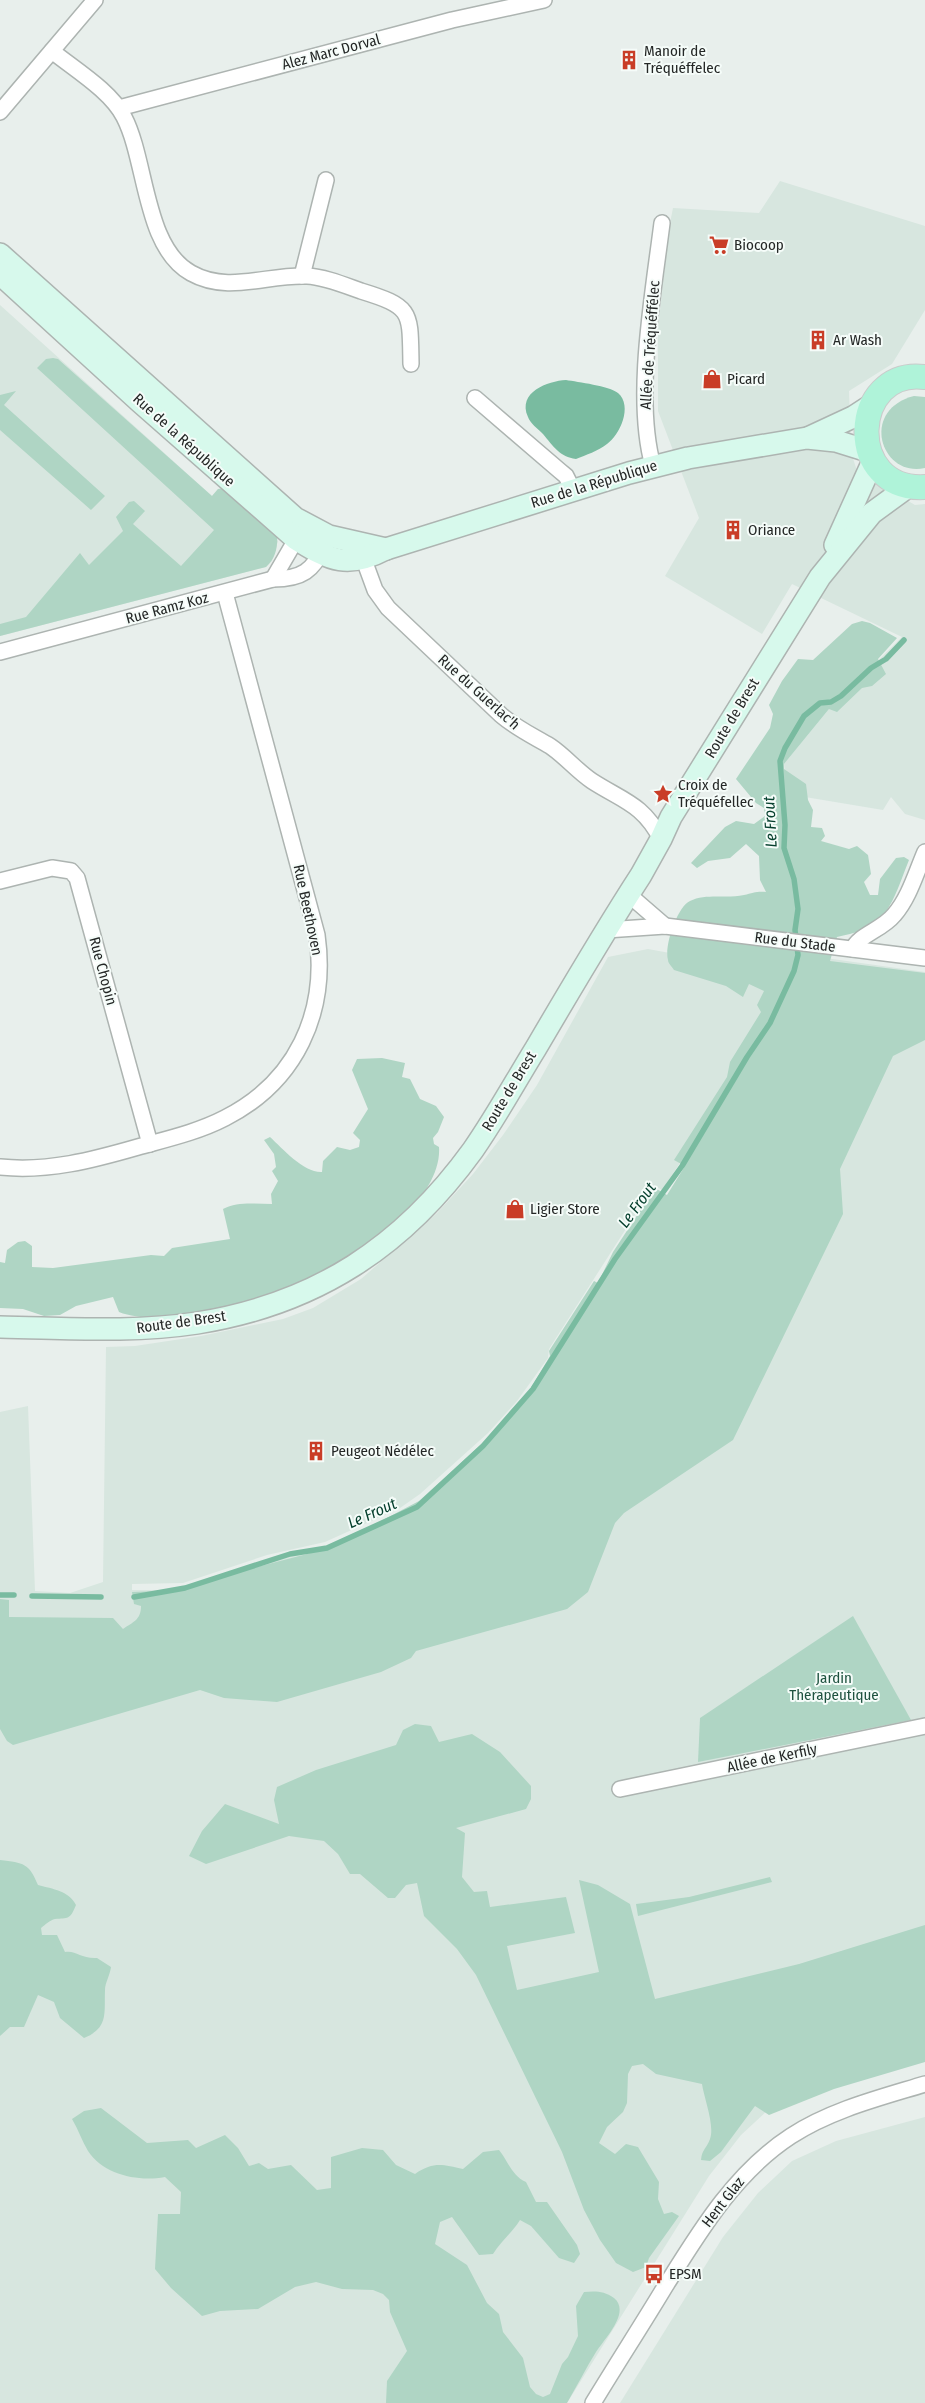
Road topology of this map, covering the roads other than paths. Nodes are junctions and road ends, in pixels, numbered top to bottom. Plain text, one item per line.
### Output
1 (95, 0) edge
2 (544, 0) edge
3 (52, 51) junction
4 (119, 108) junction
5 (0, 112) edge
6 (326, 180) dead end
7 (662, 223) dead end
8 (0, 254) edge
9 (0, 274) edge
10 (302, 276) junction
11 (411, 364) dead end
12 (924, 376) edge
13 (475, 398) dead end
14 (873, 404) junction
15 (807, 438) junction
16 (871, 456) junction
17 (653, 466) junction
18 (917, 487) edge
19 (573, 490) junction
20 (301, 532) junction
21 (325, 545) junction
22 (386, 549) junction
23 (364, 560) junction
24 (820, 577) junction
25 (273, 579) junction
26 (225, 593) junction
27 (0, 652) edge
28 (661, 839) junction
29 (925, 852) edge
30 (0, 881) edge
31 (628, 894) junction
32 (665, 926) junction
33 (606, 930) junction
34 (853, 948) junction
35 (925, 958) edge
36 (150, 1144) junction
37 (0, 1168) edge
38 (0, 1327) edge
39 (925, 1726) edge
40 (620, 1789) dead end
41 (925, 2084) edge
42 (593, 2403) edge

1 - 3 street
2 - 4 street, Alez Marc Dorval
3 - 4 street
3 - 5 street
4 - 10 street
6 - 10 street
7 - 17 street, Allée de Tréquéffélec
8 - 20 street, Rue de la République
9 - 20 street, Rue de la République
10 - 11 street
12 - 14 main road
13 - 19 street
14 - 15 street, Rue de la République
14 - 16 main road
15 - 16 street, Rue de la République
15 - 17 street, Rue de la République
16 - 18 main road
16 - 24 street, Route de Brest
17 - 19 street, Rue de la République
18 - 24 street, Route de Brest
19 - 22 street, Rue de la République
20 - 21 street, Rue de la République
20 - 25 street
21 - 22 street, Rue de la République
21 - 23 street, Rue de la République
21 - 25 street, Rue Ramz Koz
22 - 23 street, Rue de la République
23 - 28 street, Rue du Guerlac'h
24 - 28 street, Route de Brest
25 - 26 street, Rue Ramz Koz
26 - 27 street, Rue Ramz Koz
26 - 36 street, Rue Beethoven
28 - 31 street, Route de Brest
29 - 34 street
30 - 36 street, Rue Chopin
31 - 32 street
31 - 33 street, Route de Brest
32 - 33 street, Rue du Stade
32 - 34 street, Rue du Stade
33 - 38 street, Route de Brest
34 - 35 street, Rue du Stade
36 - 37 street, Rue Beethoven
39 - 40 street, Allée de Kerfily
41 - 42 street, Hent Glaz

